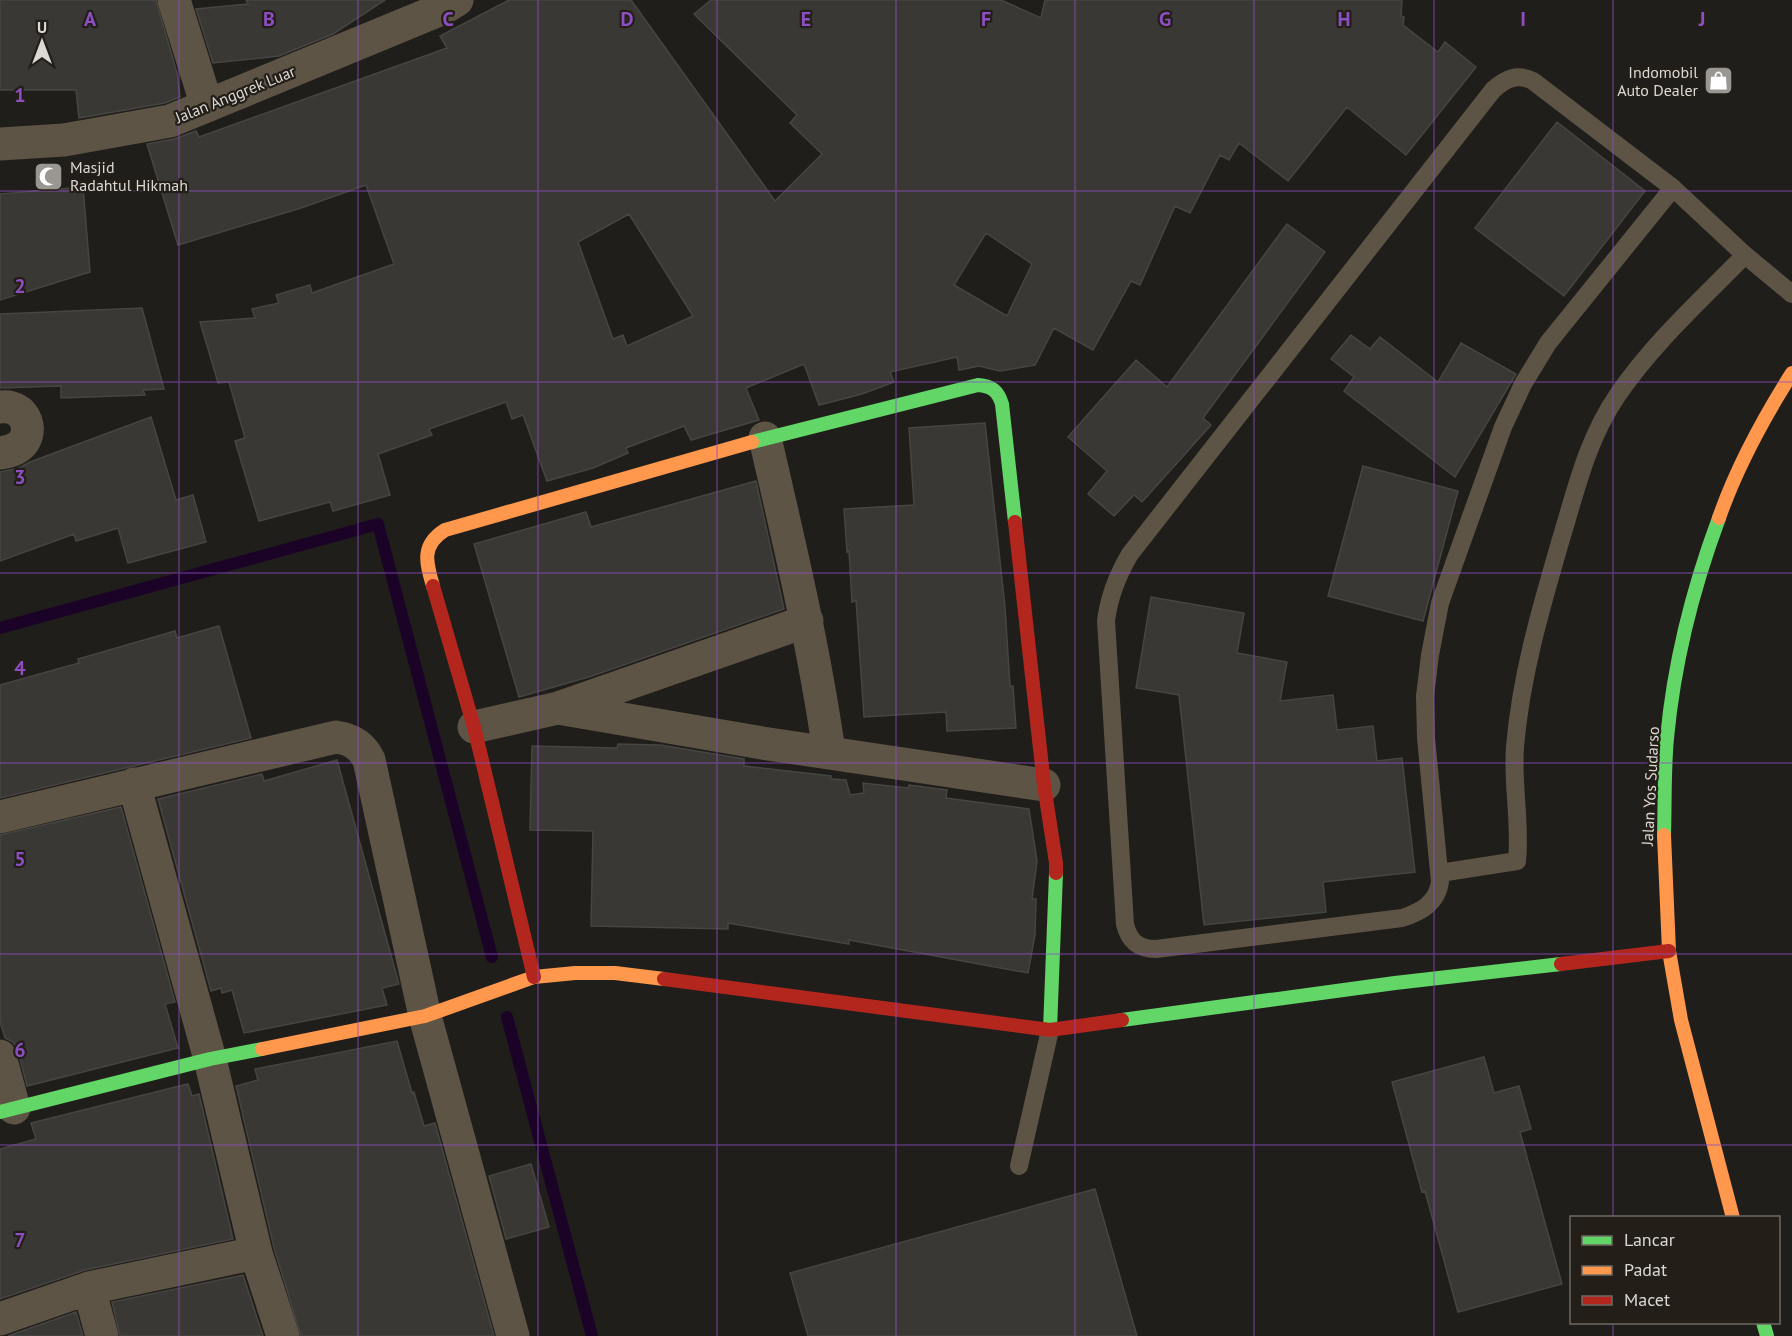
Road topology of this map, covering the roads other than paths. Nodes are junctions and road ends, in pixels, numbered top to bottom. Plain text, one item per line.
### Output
1 (174, 0) edge
2 (457, 0) edge
3 (207, 106) junction
4 (0, 144) edge
5 (1673, 188) junction
6 (1745, 255) junction
7 (1792, 294) edge
8 (1792, 373) edge
9 (0, 407) edge
10 (765, 438) junction
11 (0, 453) edge
12 (807, 621) junction
13 (558, 708) junction
14 (474, 727) junction
15 (829, 752) junction
16 (134, 784) junction
17 (1044, 785) junction
18 (0, 817) edge
19 (1440, 873) junction
20 (1669, 951) junction
21 (534, 977) junction
22 (425, 1016) junction
23 (1050, 1030) junction
24 (0, 1056) edge
25 (210, 1059) junction
26 (7, 1110) edge
27 (1020, 1166) dead end
28 (1732, 1216) edge
29 (256, 1253) junction
30 (88, 1288) junction
31 (0, 1319) edge
32 (102, 1336) edge
33 (283, 1336) edge
34 (513, 1336) edge

1 - 3 street
2 - 3 street, Jalan Anggrek Luar
3 - 4 street, Jalan Anggrek Luar
5 - 6 lane
5 - 19 lane
5 - 19 lane
6 - 7 lane
6 - 19 lane
8 - 20 street, Jalan Yos Sudarso
9 - 11 street
10 - 12 street
10 - 14 street
10 - 17 street
12 - 13 street
12 - 15 street
13 - 14 street
13 - 15 street
14 - 21 street
15 - 17 street
16 - 18 street
16 - 22 street
16 - 25 street
17 - 23 street
20 - 23 street
20 - 28 street, Jalan Yos Sudarso
21 - 22 street
21 - 23 street
22 - 25 street
22 - 34 street
23 - 27 lane
24 - 26 street
25 - 26 street
25 - 29 street
29 - 30 street
29 - 33 street
30 - 31 street
30 - 32 street

